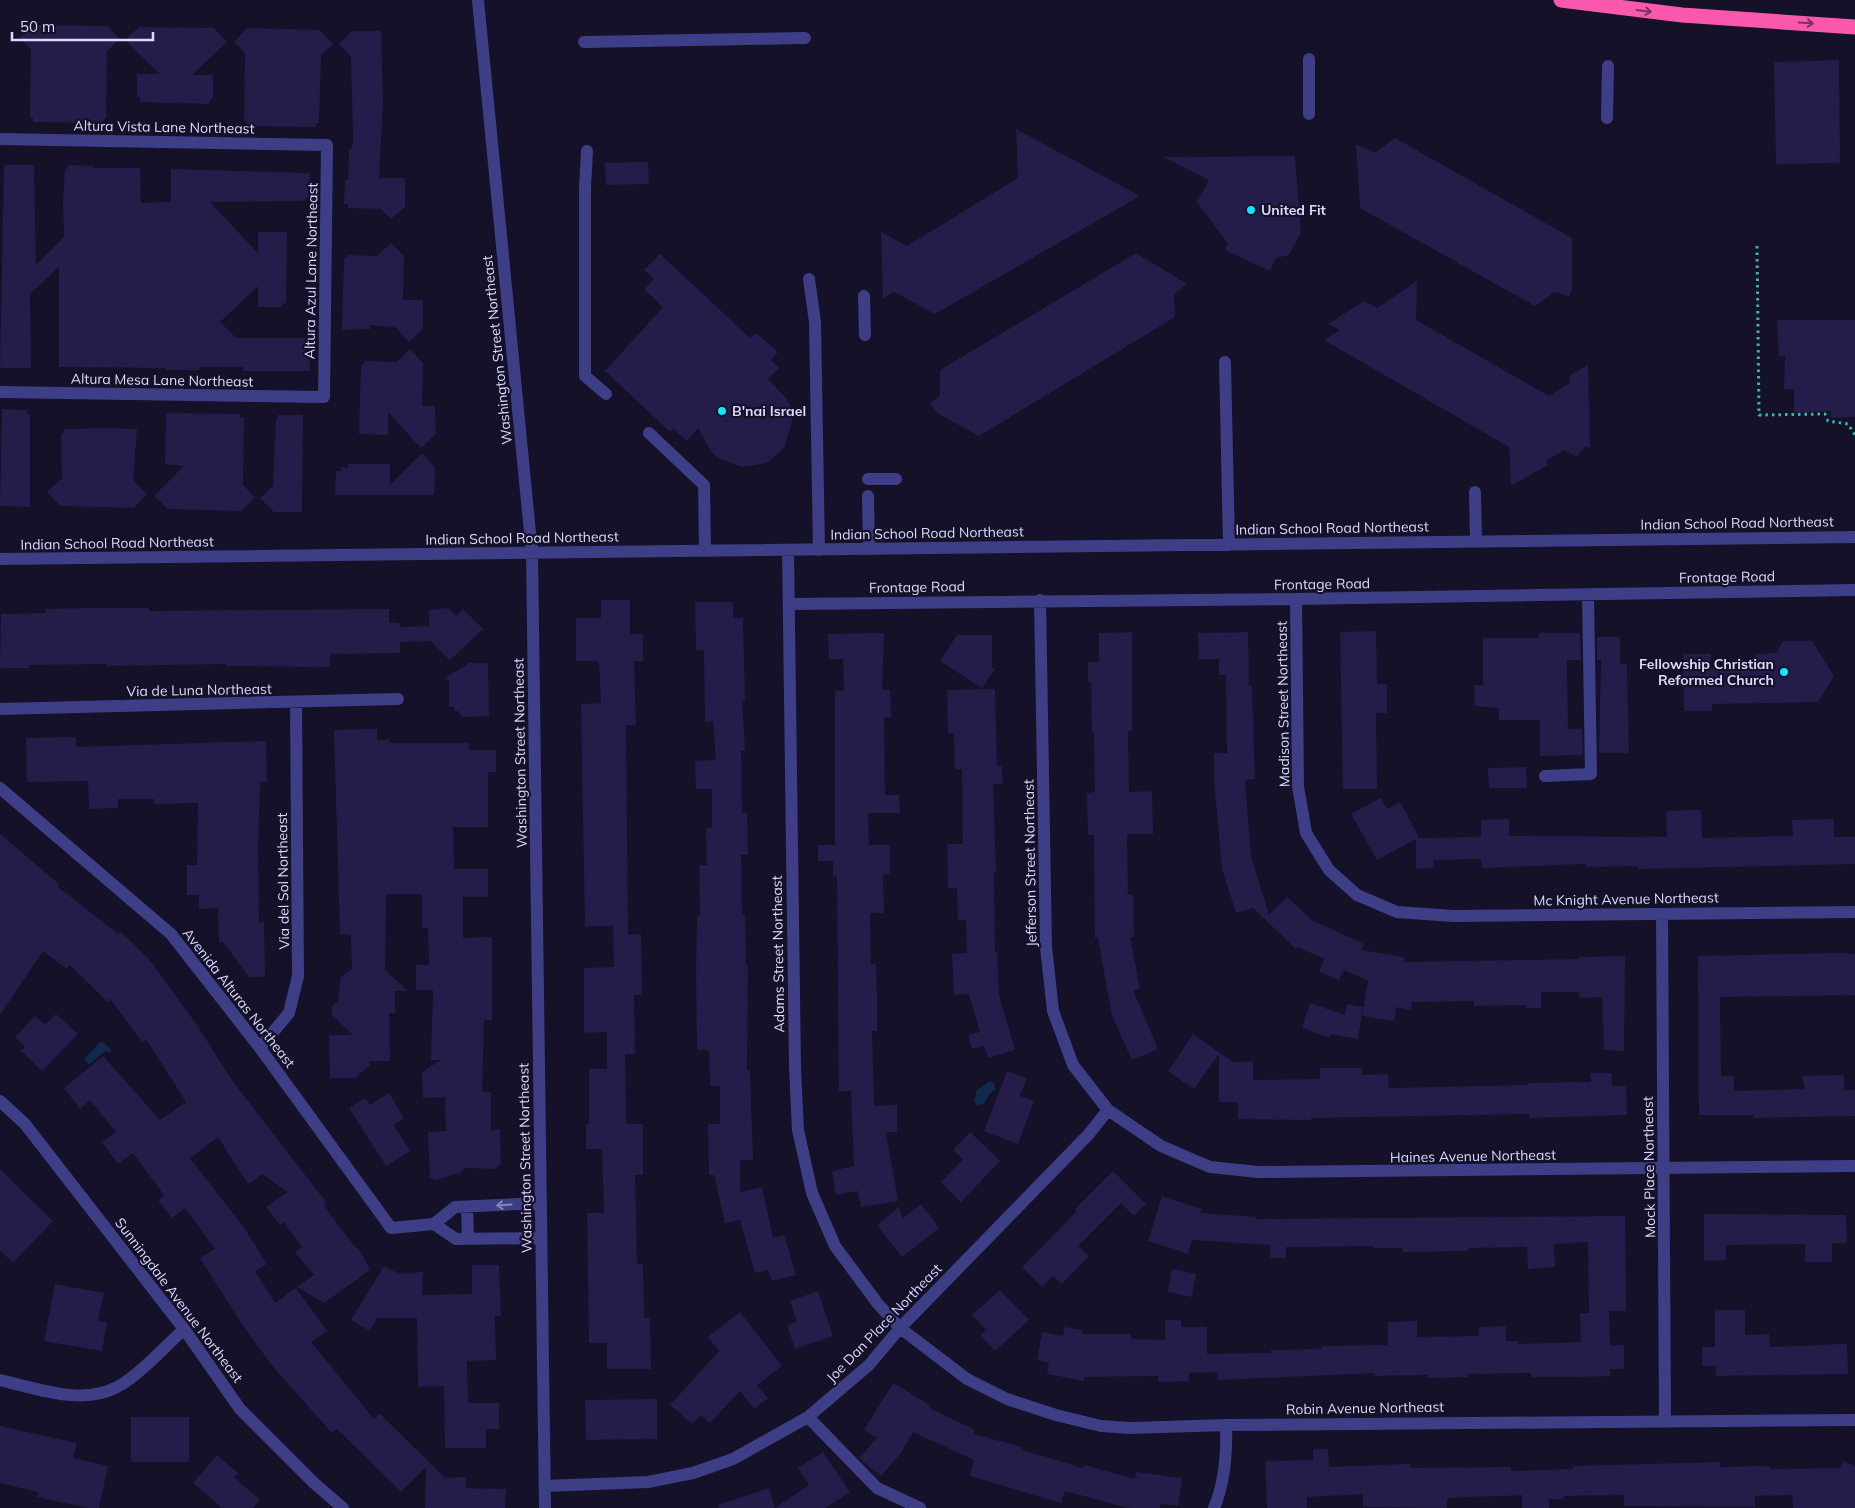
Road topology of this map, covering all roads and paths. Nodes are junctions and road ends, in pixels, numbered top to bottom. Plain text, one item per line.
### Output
1 (478, 0) edge
2 (1561, 0) edge
3 (1855, 27) edge
4 (804, 38) dead end
5 (584, 42) dead end
6 (1309, 59) dead end
7 (1608, 66) dead end
8 (1309, 114) dead end
9 (1607, 118) dead end
10 (0, 139) edge
11 (327, 145) joint
12 (587, 151) dead end
13 (1758, 246) dead end
14 (809, 279) dead end
15 (864, 296) dead end
16 (865, 335) dead end
17 (1225, 362) dead end
18 (0, 392) edge
19 (606, 394) dead end
20 (324, 397) joint
21 (649, 434) dead end
22 (1855, 434) edge
23 (868, 479) dead end
24 (896, 479) dead end
25 (1475, 492) dead end
26 (868, 496) dead end
27 (1855, 537) edge
28 (1476, 542) junction
29 (1229, 544) junction
30 (869, 549) junction
31 (788, 550) junction
32 (819, 550) junction
33 (705, 551) junction
34 (532, 553) junction
35 (0, 559) edge
36 (1855, 590) edge
37 (1588, 595) junction
38 (1296, 599) junction
39 (1040, 600) junction
40 (789, 604) junction
41 (398, 699) dead end
42 (296, 702) junction
43 (0, 709) edge
44 (1545, 776) dead end
45 (0, 788) edge
46 (1397, 912) joint
47 (1855, 912) edge
48 (1662, 914) junction
49 (260, 1048) junction
50 (0, 1101) edge
51 (1108, 1110) junction
52 (1855, 1166) edge
53 (1664, 1169) junction
54 (541, 1203) junction
55 (467, 1207) junction
56 (434, 1224) junction
57 (541, 1238) junction
58 (468, 1239) junction
59 (900, 1328) junction
60 (184, 1329) junction
61 (0, 1380) edge
62 (808, 1417) junction
63 (1665, 1420) junction
64 (1855, 1420) edge
65 (1226, 1425) junction
66 (545, 1486) junction
67 (343, 1508) edge
68 (545, 1508) edge
69 (920, 1508) edge
70 (1214, 1508) edge

1 - 34 street, Washington Street Northeast
2 -> 3 highway
4 - 5 street
6 - 8 street
7 - 9 street
10 - 11 street, Altura Vista Lane Northeast
11 - 20 street, Altura Azul Lane Northeast
12 - 19 street
13 - 22 path
14 - 32 street
15 - 16 street
17 - 29 street
18 - 20 street, Altura Mesa Lane Northeast
21 - 33 street
23 - 24 street
25 - 28 street
26 - 30 street
27 - 28 street, Indian School Road Northeast
28 - 29 street, Indian School Road Northeast
29 - 30 street, Indian School Road Northeast
30 - 32 street, Indian School Road Northeast
31 - 32 street, Indian School Road Northeast
31 - 33 street, Indian School Road Northeast
31 - 40 street, Adams Street Northeast
33 - 34 street, Indian School Road Northeast
34 - 35 street, Indian School Road Northeast
34 - 54 street, Washington Street Northeast
36 - 37 street, Frontage Road
37 - 38 street, Frontage Road
37 - 44 street
38 - 39 street, Frontage Road
38 - 46 street, Madison Street Northeast
39 - 40 street, Frontage Road
39 - 51 street, Jefferson Street Northeast
40 - 59 street, Adams Street Northeast
41 - 42 street, Via de Luna Northeast
42 - 43 street, Via de Luna Northeast
42 - 49 street, Via del Sol Northeast
45 - 49 street, Avenida Alturas Northeast
46 - 48 street, Mc Knight Avenue Northeast
47 - 48 street, Mc Knight Avenue Northeast
48 - 53 street, Mock Place Northeast
49 - 56 street, Avenida Alturas Northeast
50 - 60 street, Sunningdale Avenue Northeast
51 - 53 street, Haines Avenue Northeast
51 - 59 street, Joe Dan Place Northeast
52 - 53 street, Haines Avenue Northeast
53 - 63 street, Mock Place Northeast
54 -> 55 street
54 - 57 street, Washington Street Northeast
55 - 56 street
55 - 58 street
56 - 58 street
57 - 58 street
57 - 66 street, Washington Street Northeast
59 - 62 street, Joe Dan Place Northeast
59 - 65 street, Robin Avenue Northeast
60 - 61 street
60 - 67 street, Sunningdale Avenue Northeast
62 - 66 street, Joe Dan Place Northeast
62 - 69 street
63 - 64 street, Robin Avenue Northeast
63 - 65 street, Robin Avenue Northeast
65 - 70 street
66 - 68 street, Washington Street Northeast

